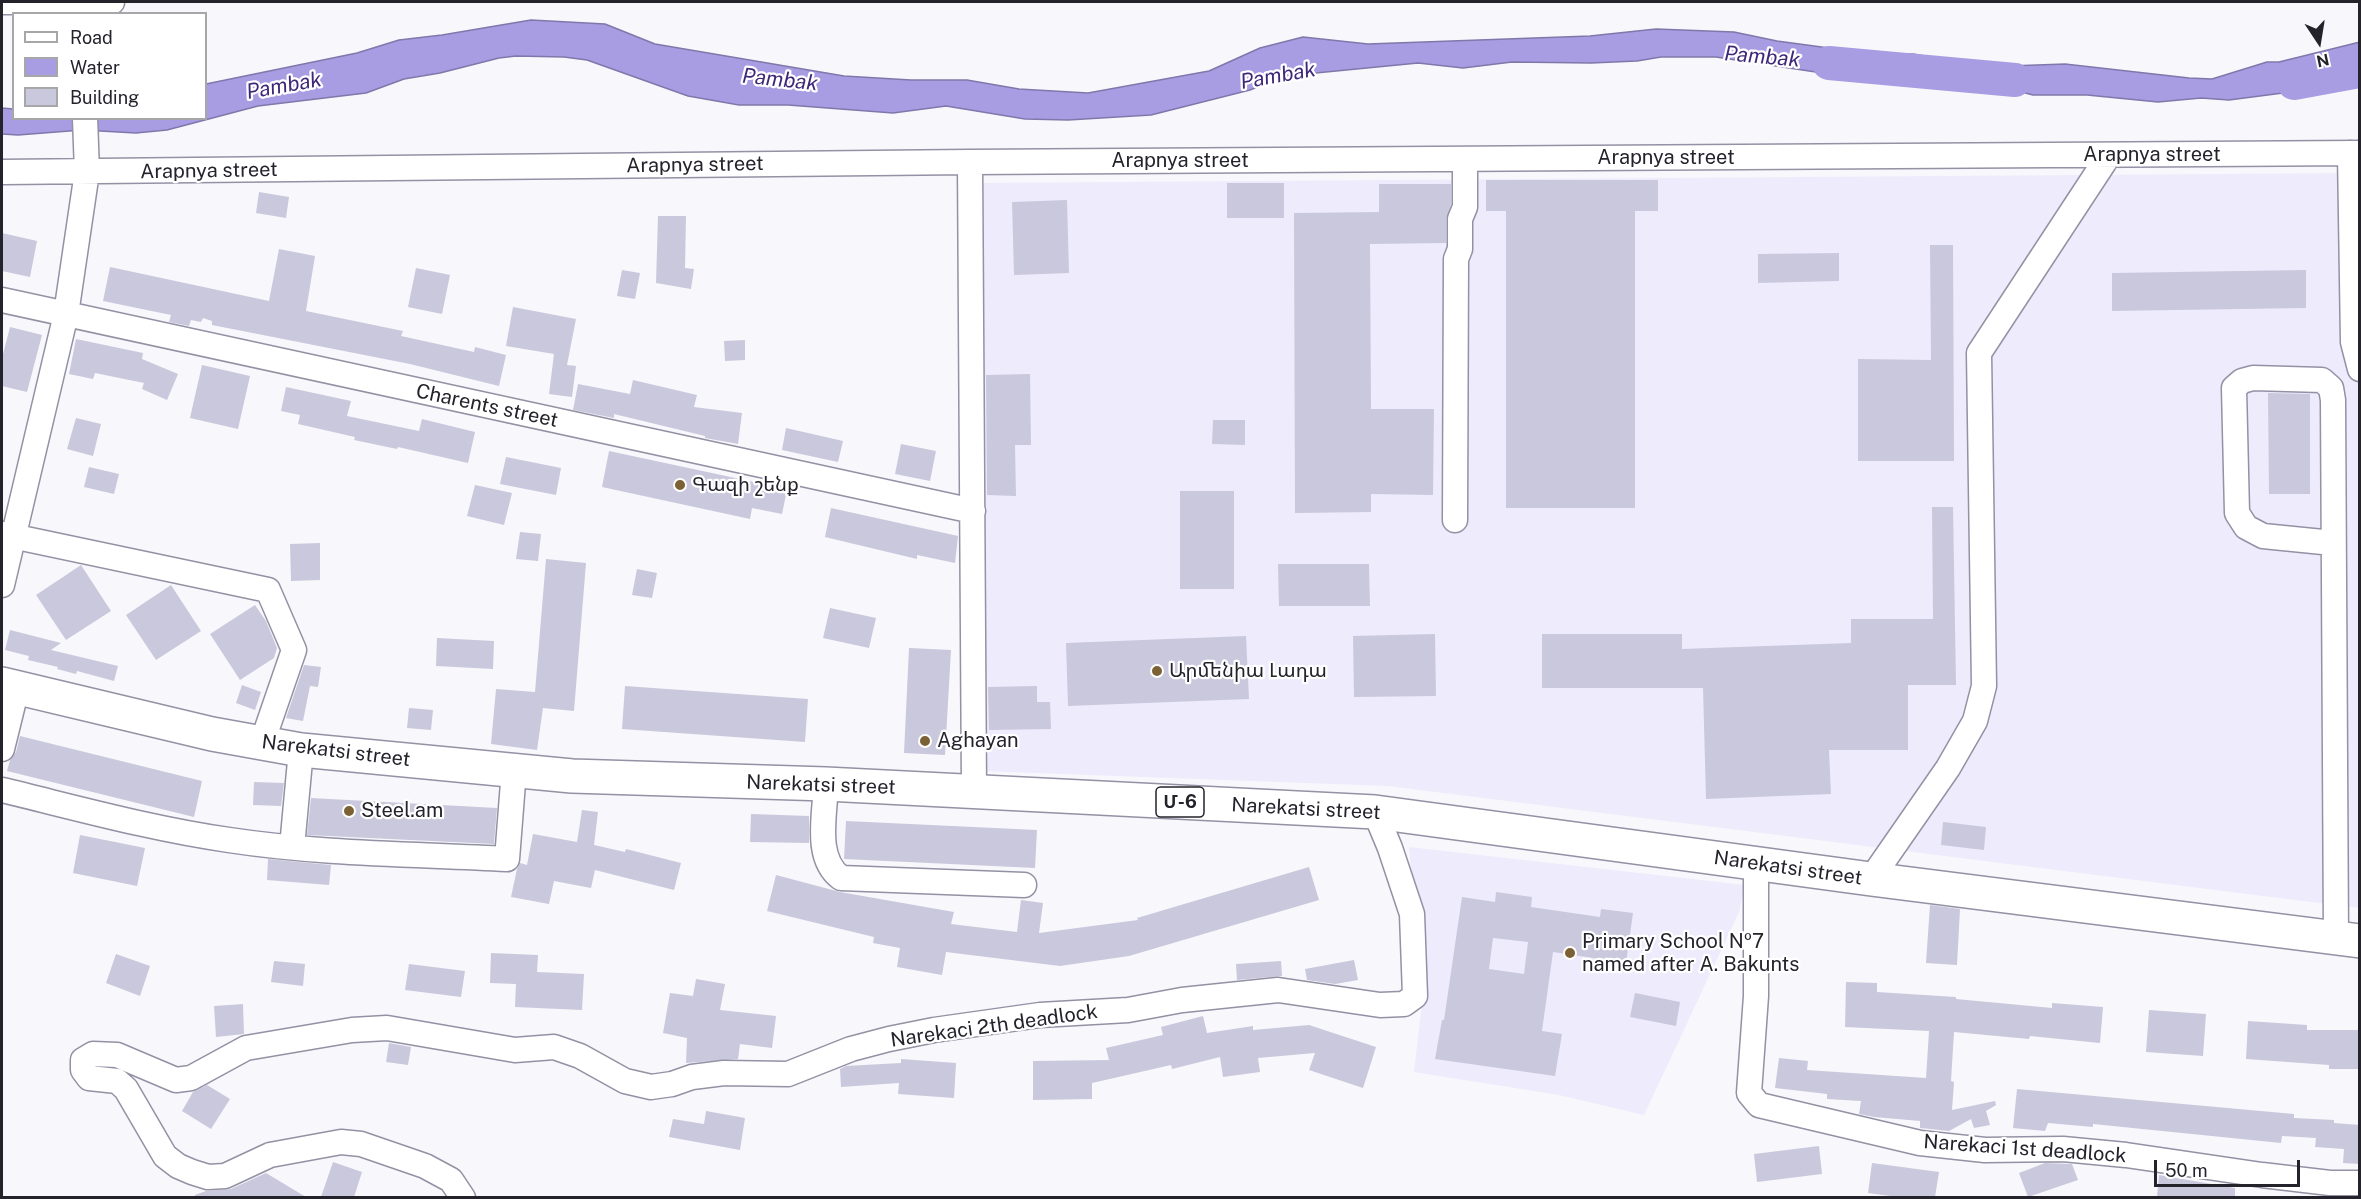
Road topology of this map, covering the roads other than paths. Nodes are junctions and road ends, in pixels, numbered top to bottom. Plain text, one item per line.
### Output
1 (2, 2) edge
2 (84, 2) edge
3 (112, 2) edge
4 (85, 120) edge
5 (2355, 153) edge
6 (2109, 155) junction
7 (1465, 159) junction
8 (970, 162) junction
9 (2, 172) edge
10 (87, 172) junction
11 (2, 300) edge
12 (66, 314) junction
13 (2360, 369) edge
14 (973, 511) junction
15 (1455, 520) dead end
16 (8, 536) edge
17 (2333, 543) junction
18 (2, 585) edge
19 (9, 686) edge
20 (262, 743) junction
21 (2, 749) edge
22 (301, 750) junction
23 (514, 770) junction
24 (826, 784) junction
25 (2, 790) edge
26 (974, 792) junction
27 (1375, 812) junction
28 (292, 847) junction
29 (1756, 863) junction
30 (1870, 879) junction
31 (1024, 885) dead end
32 (2348, 939) edge
33 (2360, 1183) edge
34 (463, 1197) edge

1 - 2 street
2 - 3 street
4 - 10 street
5 - 6 street, Arapnya street
5 - 13 street
6 - 7 street, Arapnya street
6 - 30 street
7 - 8 street, Arapnya street
7 - 15 street
8 - 10 street, Arapnya street
8 - 14 street
9 - 10 street, Arapnya street
10 - 12 street
11 - 12 street, Charents street
12 - 14 street, Charents street
12 - 16 street
14 - 26 street
16 - 18 street
16 - 20 street
17 - 17 street
17 - 32 street
19 - 20 highway, Narekatsi street / Մ-6
19 - 21 street
20 - 22 highway, Narekatsi street / Մ-6
22 - 23 highway, Narekatsi street / Մ-6
22 - 28 street
23 - 24 highway, Narekatsi street / Մ-6
23 - 28 street
24 - 26 highway, Narekatsi street / Մ-6
24 - 31 street
25 - 28 street
26 - 27 highway, Narekatsi street / Մ-6
27 - 29 highway, Narekatsi street / Մ-6
27 - 34 street, Narekaci 2th deadlock
29 - 30 highway, Narekatsi street / Մ-6
29 - 33 street, Narekaci 1st deadlock
30 - 32 highway, Narekatsi street / Մ-6

